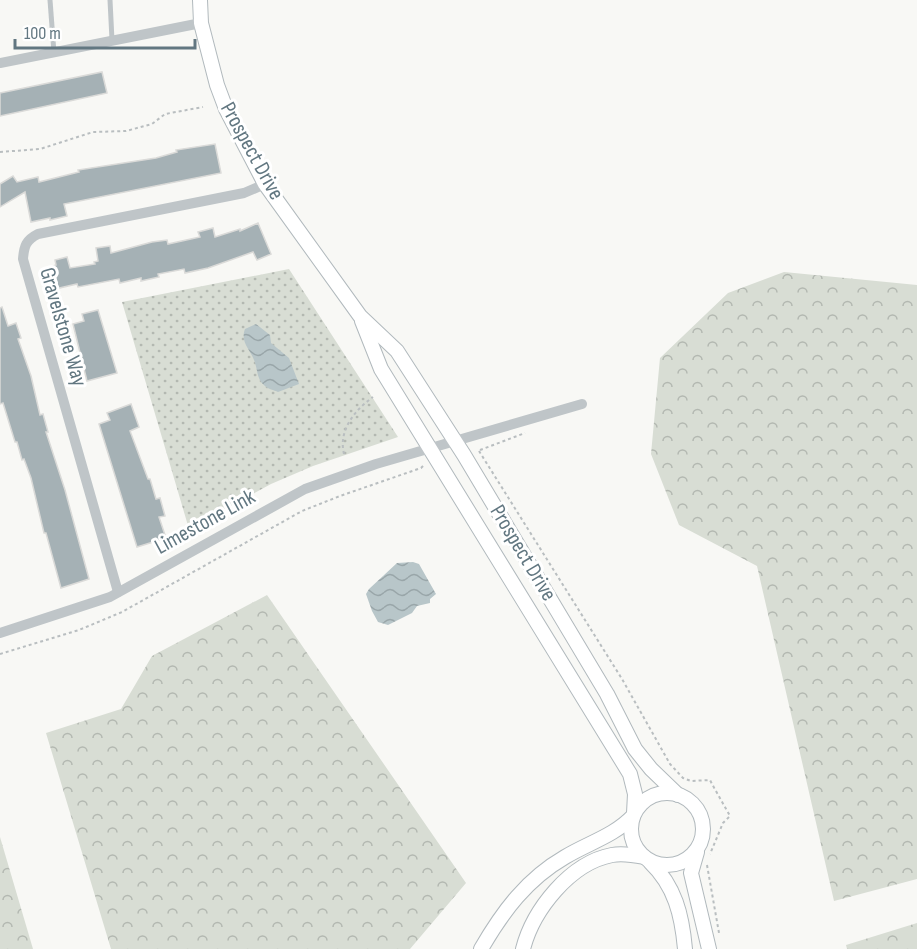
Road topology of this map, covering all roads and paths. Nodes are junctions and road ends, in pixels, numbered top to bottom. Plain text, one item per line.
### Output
1 (50, 0) edge
2 (110, 0) edge
3 (200, 0) edge
4 (201, 23) junction
5 (112, 40) junction
6 (54, 52) junction
7 (0, 63) edge
8 (203, 107) dead end
9 (0, 152) edge
10 (266, 184) junction
11 (360, 316) junction
12 (374, 397) dead end
13 (582, 404) dead end
14 (527, 432) dead end
15 (455, 441) junction
16 (430, 448) junction
17 (344, 454) dead end
18 (424, 464) dead end
19 (118, 592) junction
20 (0, 633) edge
21 (0, 653) edge
22 (678, 795) junction
23 (634, 815) junction
24 (698, 850) junction
25 (646, 859) junction
26 (720, 938) dead end
27 (481, 949) edge
28 (523, 949) edge
29 (685, 949) edge
30 (709, 949) edge

1 - 6 lane
2 - 5 lane
3 - 4 street, Prospect Drive
4 - 5 street
4 - 10 street, Prospect Drive
5 - 6 street
6 - 7 street
8 - 9 path
10 - 11 street, Prospect Drive
10 - 19 street, Gravelstone Way
11 - 15 street, Prospect Drive
11 - 16 street, Prospect Drive
12 - 17 path
13 - 15 street, Limestone Link
14 - 26 path
15 - 16 street, Limestone Link
15 - 22 street, Prospect Drive
16 - 19 street, Limestone Link
16 - 23 street, Prospect Drive
18 - 21 path
19 - 20 street, Limestone Link
22 - 23 street
22 - 24 street
23 - 25 street
23 - 27 street
24 - 25 street
24 - 30 street
25 - 28 street
25 - 29 street

